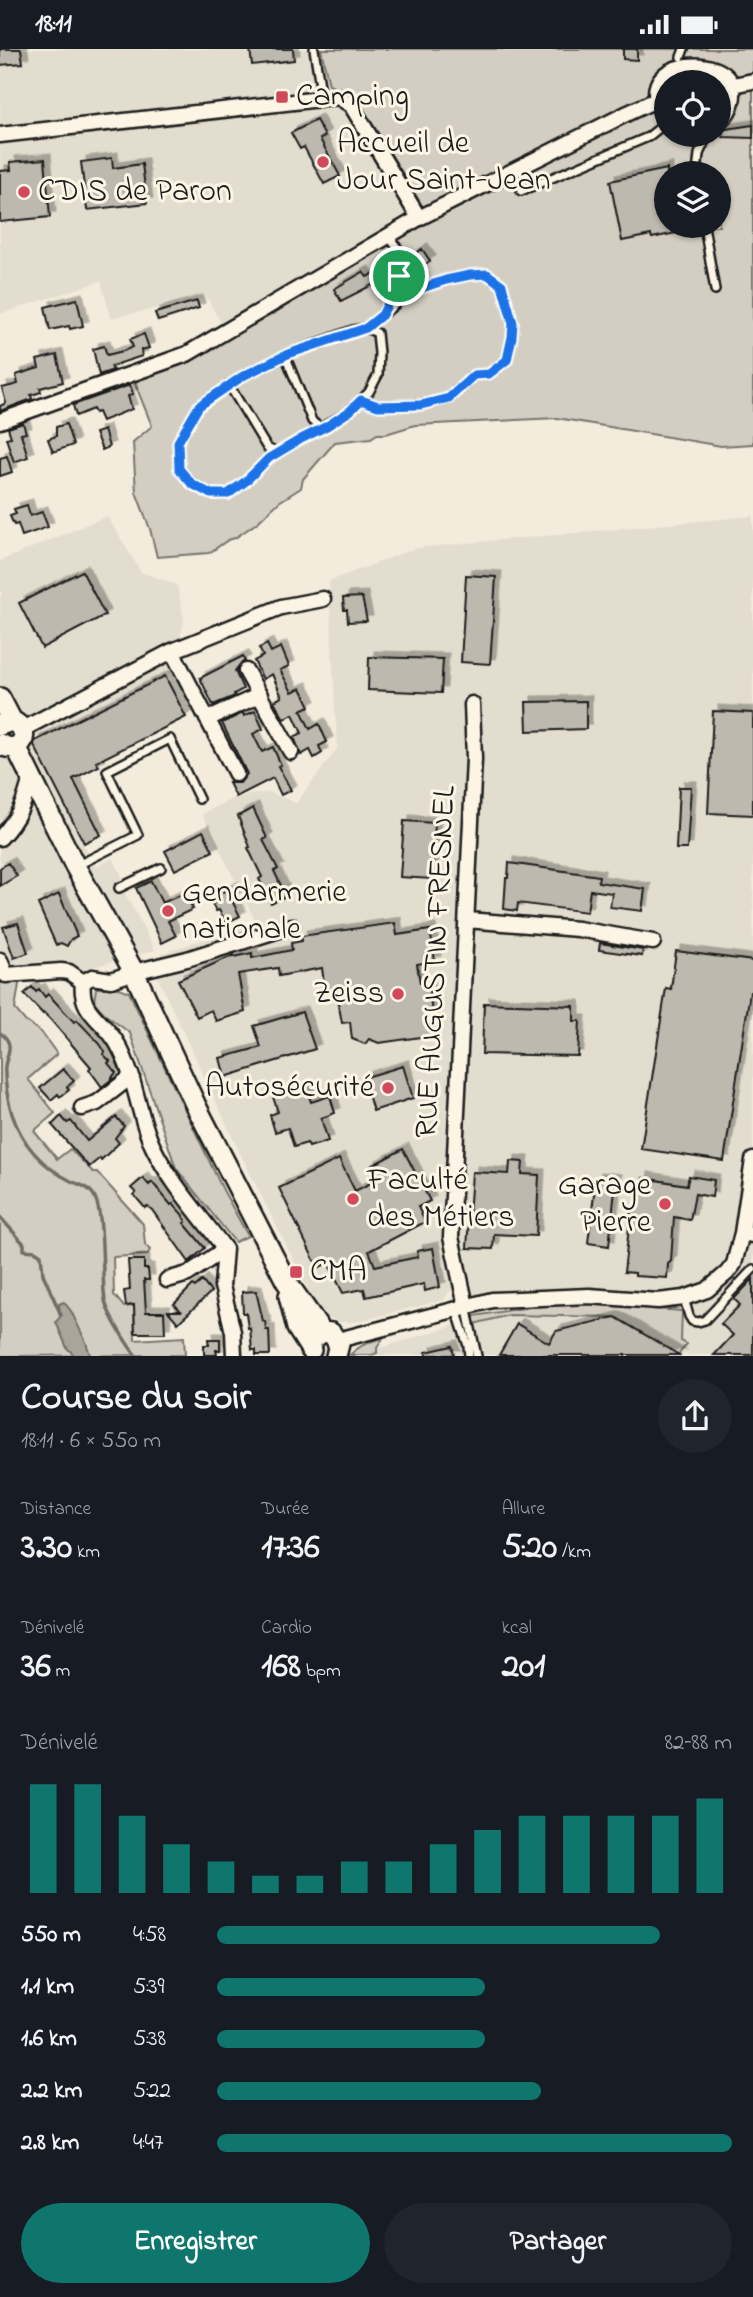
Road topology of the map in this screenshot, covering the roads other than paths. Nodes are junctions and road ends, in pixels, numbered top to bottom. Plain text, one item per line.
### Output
1 (314, 49) edge
2 (682, 53) edge
3 (664, 70) edge
4 (725, 70) edge
5 (753, 81) edge
6 (731, 86) edge
7 (322, 98) junction
8 (654, 103) edge
9 (654, 132) edge
10 (0, 135) edge
11 (521, 191) dead end
12 (419, 218) junction
13 (388, 236) junction
14 (706, 238) edge
15 (403, 254) junction
16 (419, 289) junction
17 (715, 290) dead end
18 (382, 315) junction
19 (366, 328) junction
20 (285, 355) junction
21 (229, 385) junction
22 (361, 400) junction
23 (0, 421) edge
24 (321, 429) junction
25 (277, 453) junction
26 (323, 599) dead end
27 (172, 651) junction
28 (246, 671) dead end
29 (260, 695) junction
30 (0, 698) edge
31 (472, 704) dead end
32 (207, 719) junction
33 (7, 730) edge
34 (291, 752) dead end
35 (236, 774) dead end
36 (31, 777) junction
37 (199, 799) dead end
38 (0, 838) edge
39 (75, 866) junction
40 (161, 868) dead end
41 (119, 888) dead end
42 (467, 919) junction
43 (292, 926) dead end
44 (653, 941) dead end
45 (0, 960) edge
46 (130, 974) junction
47 (3, 975) edge
48 (83, 982) junction
49 (132, 1076) junction
50 (82, 1108) dead end
51 (753, 1160) edge
52 (748, 1233) edge
53 (225, 1249) junction
54 (753, 1269) edge
55 (167, 1280) dead end
56 (286, 1281) junction
57 (684, 1298) junction
58 (461, 1307) junction
59 (322, 1346) edge
60 (234, 1356) edge
61 (469, 1356) edge
62 (477, 1356) edge

1 - 7 lane
2 - 3 street
2 - 4 street
5 - 6 street
7 - 10 street
7 - 12 street
8 - 12 street
9 - 11 lane
12 - 13 street
13 - 15 lane
13 - 23 street
14 - 17 lane
15 - 16 lane
15 - 18 lane
16 - 18 lane
16 - 22 lane
18 - 19 lane
19 - 20 lane
19 - 22 lane
20 - 21 lane
20 - 24 lane
21 - 25 lane
21 - 25 lane
22 - 24 lane
24 - 25 lane
26 - 27 street
27 - 32 street
27 - 33 street
28 - 29 street
29 - 32 street
29 - 34 street
30 - 33 main road
31 - 42 street, RUE AUGUSTIN FRESNEL
32 - 35 street
33 - 36 main road
36 - 38 street
36 - 39 main road
37 - 39 lane
39 - 46 main road
40 - 41 lane
42 - 44 street
42 - 58 street, RUE AUGUSTIN FRESNEL
43 - 46 street
45 - 47 street
46 - 48 street
46 - 56 main road
47 - 48 street
48 - 49 street
49 - 50 street
49 - 53 street
51 - 52 street
52 - 57 street
53 - 55 street
53 - 60 street
54 - 57 lane
56 - 59 main road
56 - 59 main road
57 - 58 street
58 - 59 street
58 - 61 lane
58 - 62 lane

